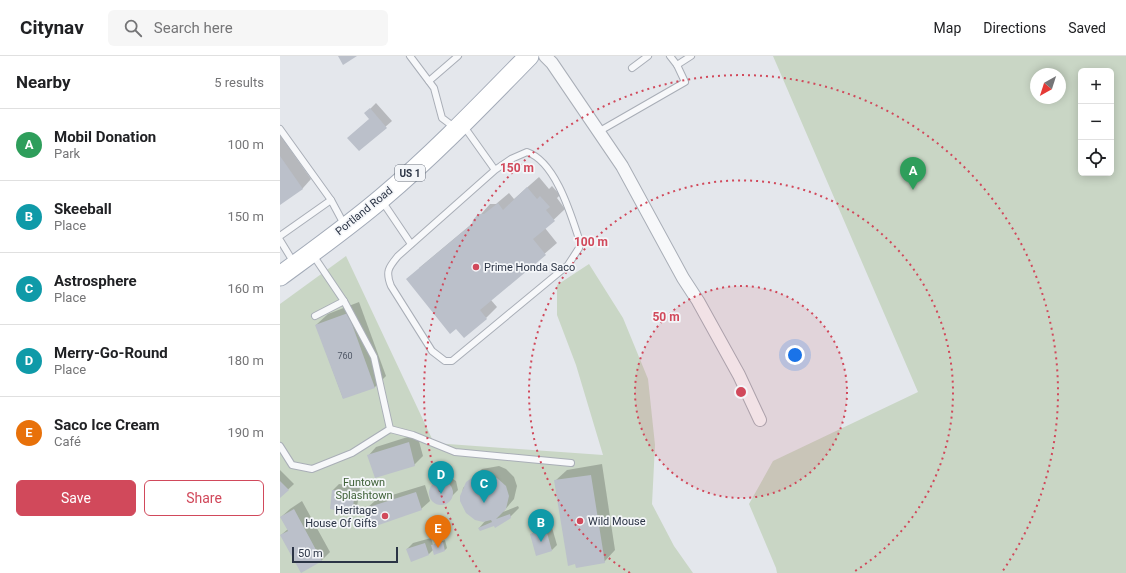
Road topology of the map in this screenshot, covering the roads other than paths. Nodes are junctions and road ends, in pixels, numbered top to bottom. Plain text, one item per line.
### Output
1 (410, 56) edge
2 (458, 56) edge
3 (529, 56) edge
4 (544, 56) edge
5 (648, 56) edge
6 (670, 56) edge
7 (691, 56) edge
8 (677, 66) junction
9 (632, 68) dead end
10 (429, 81) junction
11 (459, 126) junction
12 (280, 129) edge
13 (598, 133) junction
14 (495, 170) junction
15 (381, 199) junction
16 (331, 200) junction
17 (346, 227) junction
18 (280, 236) edge
19 (280, 240) edge
20 (411, 244) junction
21 (312, 253) junction
22 (295, 265) junction
23 (280, 276) edge
24 (344, 301) junction
25 (315, 316) dead end
26 (760, 420) dead end
27 (390, 429) junction
28 (280, 446) edge
29 (571, 463) dead end

1 - 10 lane
2 - 10 lane
3 - 11 main road, Portland Road / US 1
4 - 13 street
5 - 9 lane
6 - 8 lane
7 - 8 lane
8 - 13 lane
10 - 11 lane
11 - 14 lane
11 - 15 main road, Portland Road / US 1
12 - 16 lane
13 - 26 street
14 - 20 lane
14 - 20 lane
15 - 17 main road, Portland Road / US 1
15 - 20 lane
16 - 17 lane
16 - 18 lane
17 - 21 main road, Portland Road / US 1
19 - 22 lane
21 - 22 main road, Portland Road / US 1
21 - 24 lane
22 - 23 main road, Portland Road / US 1
24 - 25 lane
24 - 27 lane
27 - 28 lane
27 - 29 lane

